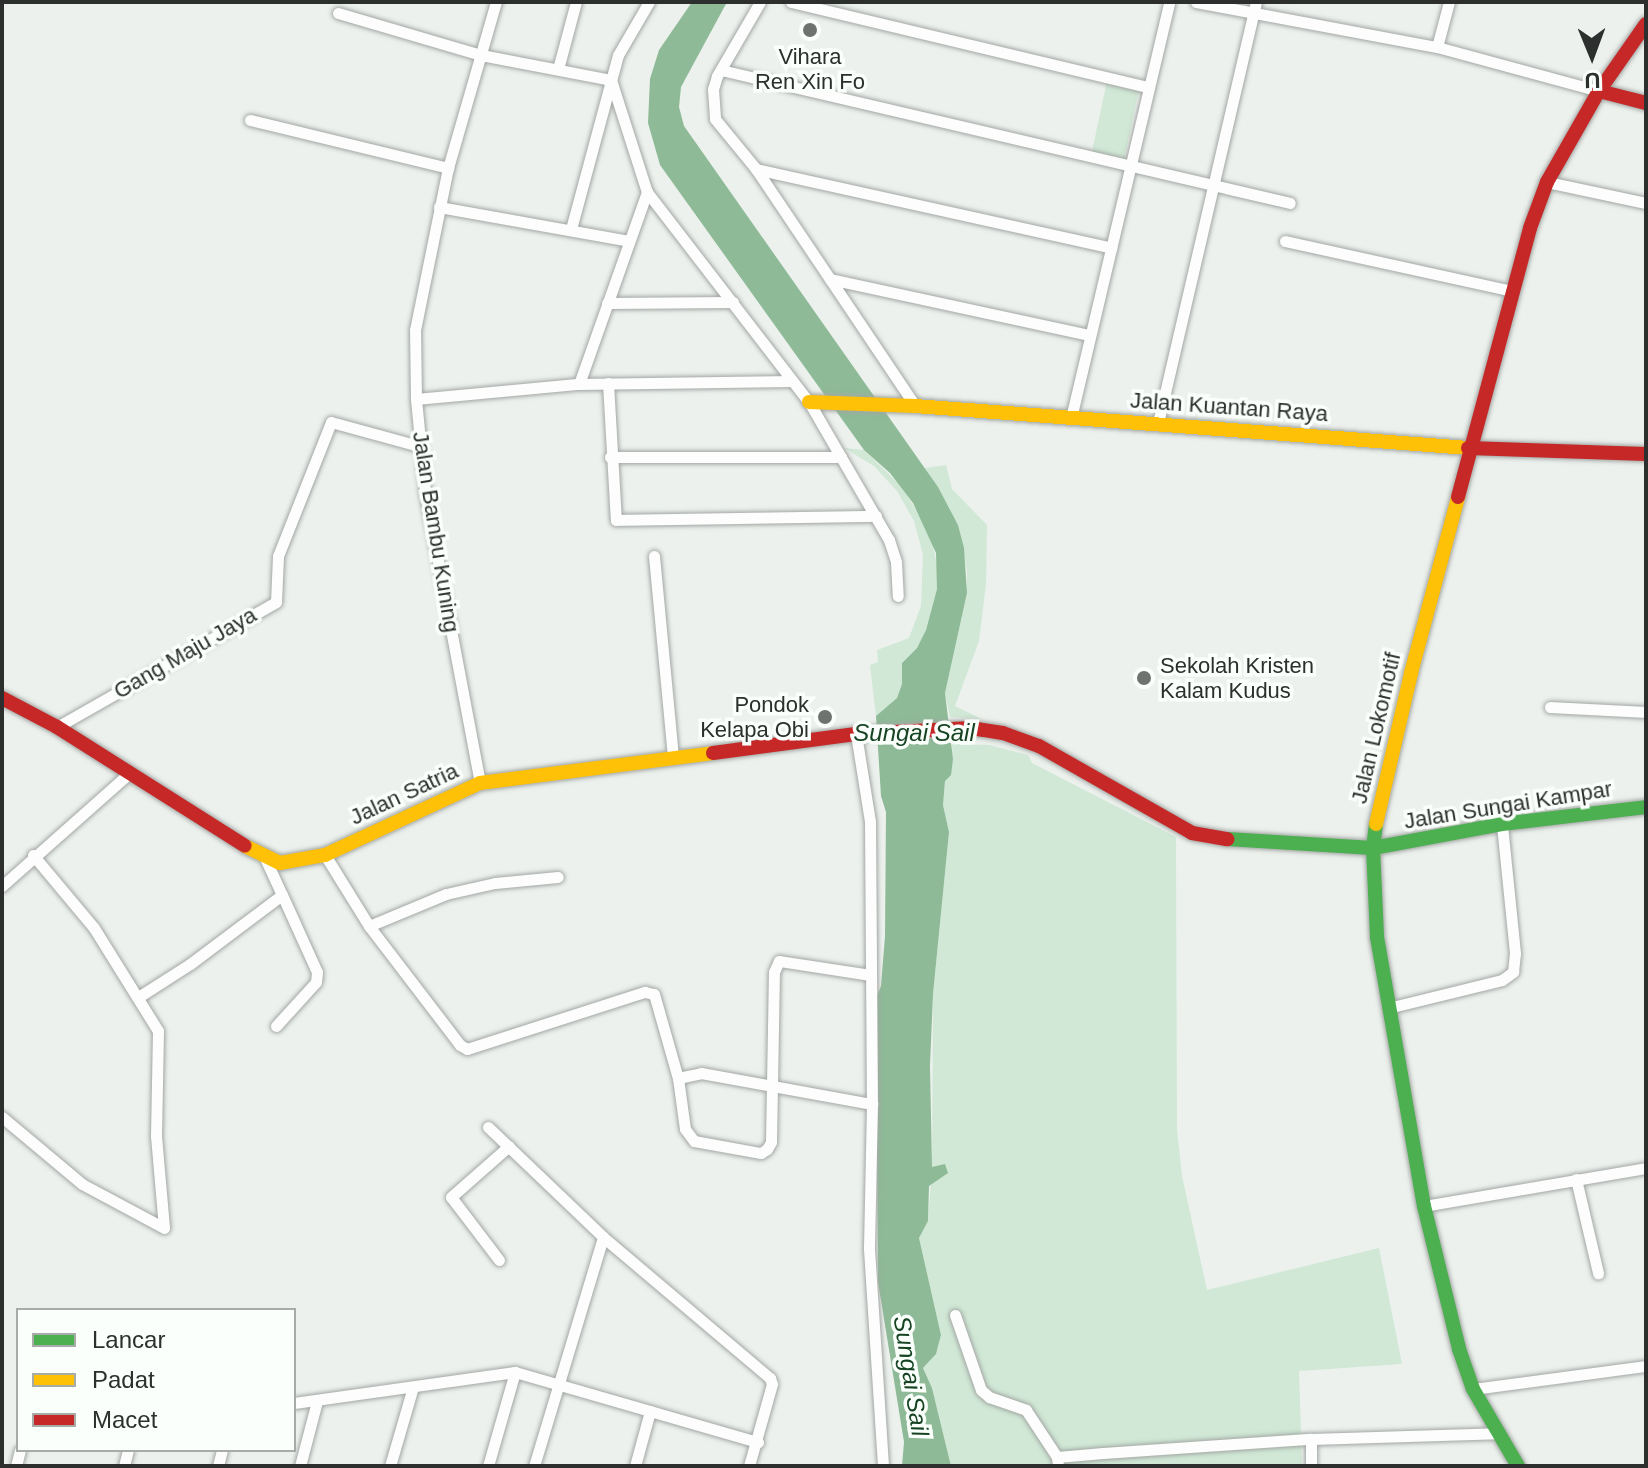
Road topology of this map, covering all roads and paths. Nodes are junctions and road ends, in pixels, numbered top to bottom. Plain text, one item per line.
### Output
1 (496, 2) edge
2 (576, 2) edge
3 (649, 2) edge
4 (760, 2) edge
5 (791, 2) edge
6 (1169, 2) edge
7 (1196, 2) edge
8 (1449, 2) edge
9 (1254, 8) edge
10 (338, 13) dead end
11 (1646, 24) edge
12 (1437, 47) junction
13 (481, 55) junction
14 (558, 69) junction
15 (721, 70) junction
16 (611, 80) junction
17 (1149, 87) junction
18 (1599, 91) junction
19 (1646, 103) edge
20 (250, 120) dead end
21 (1130, 166) junction
22 (448, 168) junction
23 (756, 169) junction
24 (1547, 182) junction
25 (1212, 185) junction
26 (647, 192) junction
27 (1290, 203) dead end
28 (1646, 203) edge
29 (439, 207) junction
30 (571, 229) junction
31 (629, 241) junction
32 (1285, 241) dead end
33 (1111, 248) junction
34 (830, 279) junction
35 (1512, 291) junction
36 (733, 302) junction
37 (607, 303) junction
38 (1090, 335) junction
39 (792, 381) junction
40 (608, 383) junction
41 (579, 384) junction
42 (416, 399) junction
43 (814, 402) junction
44 (915, 406) junction
45 (1071, 418) junction
46 (1158, 423) junction
47 (419, 446) junction
48 (1470, 446) junction
49 (1646, 454) edge
50 (610, 457) junction
51 (841, 457) junction
52 (876, 516) junction
53 (654, 556) dead end
54 (898, 596) dead end
55 (2, 698) edge
56 (1550, 707) dead end
57 (1646, 712) edge
58 (57, 727) junction
59 (971, 728) joint
60 (863, 734) junction
61 (673, 758) junction
62 (128, 774) junction
63 (480, 783) junction
64 (1646, 807) edge
65 (1502, 824) junction
66 (1373, 848) junction
67 (33, 855) junction
68 (325, 855) junction
69 (265, 858) junction
70 (558, 877) dead end
71 (2, 886) edge
72 (282, 895) junction
73 (369, 926) junction
74 (870, 975) junction
75 (140, 996) junction
76 (1388, 1008) junction
77 (276, 1026) dead end
78 (678, 1078) junction
79 (770, 1084) junction
80 (872, 1104) junction
81 (2, 1117) edge
82 (488, 1127) dead end
83 (509, 1146) junction
84 (1646, 1168) edge
85 (1576, 1179) junction
86 (1424, 1206) junction
87 (603, 1237) junction
88 (499, 1260) dead end
89 (1598, 1273) dead end
90 (955, 1315) dead end
91 (1646, 1366) edge
92 (515, 1372) junction
93 (557, 1384) junction
94 (413, 1387) junction
95 (1473, 1389) junction
96 (317, 1401) junction
97 (296, 1403) edge
98 (650, 1411) junction
99 (1497, 1433) junction
100 (1311, 1439) junction
101 (758, 1442) junction
102 (1058, 1462) edge
103 (300, 1466) edge
104 (390, 1466) edge
105 (488, 1466) edge
106 (534, 1466) edge
107 (635, 1466) edge
108 (749, 1466) edge
109 (883, 1466) edge
110 (1311, 1466) edge
111 (1518, 1466) edge

1 - 13 street, Jalan Bambu Kuning
2 - 14 street
3 - 16 street
4 - 15 street
5 - 17 street
6 - 17 street
7 - 9 street
8 - 12 street
9 - 12 street
9 - 25 street
10 - 13 street
11 - 18 street, Jalan Lokomotif
12 - 18 street
13 - 14 street
13 - 22 street, Jalan Bambu Kuning
14 - 16 street
15 - 21 street
15 - 23 street
16 - 26 street
16 - 30 street
17 - 21 street
18 - 19 street
18 - 24 street, Jalan Lokomotif
20 - 22 street
21 - 25 street
21 - 33 street
22 - 29 street, Jalan Bambu Kuning
23 - 33 street
23 - 34 street
24 - 28 street
24 - 35 street, Jalan Lokomotif
25 - 27 street
25 - 46 street
26 - 31 street
26 - 36 street
29 - 30 street
29 - 42 street, Jalan Bambu Kuning
30 - 31 street
31 - 37 street
32 - 35 street
33 - 38 street
34 - 38 street
34 - 44 street
35 - 48 street, Jalan Lokomotif
36 - 37 street
36 - 39 street
37 - 41 street
38 - 45 street
39 - 40 street
39 - 43 street
40 - 41 street
40 - 50 street
41 - 42 street
42 - 47 street, Jalan Bambu Kuning
43 - 44 street, Jalan Kuantan Raya
43 - 51 street
44 - 45 street, Jalan Kuantan Raya
45 - 46 street, Jalan Kuantan Raya
46 - 48 street, Jalan Kuantan Raya
47 - 58 street, Gang Maju Jaya
47 - 63 street, Jalan Bambu Kuning
48 - 49 street, Jalan Kuantan Raya
48 - 66 street, Jalan Lokomotif
50 - 51 street
50 - 52 street
51 - 52 street
52 - 54 street
53 - 61 street
55 - 58 street, Jalan Satria
56 - 57 street
58 - 62 street, Jalan Satria
59 - 60 street, Jalan Satria
59 - 66 street, Jalan Sungai Kampar
60 - 61 street, Jalan Satria
60 - 74 street
61 - 63 street, Jalan Satria
62 - 67 street
62 - 69 street, Jalan Satria
63 - 68 street, Jalan Satria
64 - 65 street, Jalan Sungai Kampar
65 - 66 street, Jalan Sungai Kampar
65 - 76 street
66 - 76 street, Jalan Lokomotif
67 - 71 street
67 - 75 street
68 - 69 street, Jalan Satria
68 - 73 street
69 - 72 street
70 - 73 street
72 - 75 street
72 - 77 street
73 - 78 street
74 - 79 street
74 - 80 street
75 - 81 street
76 - 86 street, Jalan Lokomotif
78 - 79 street
78 - 79 street
79 - 80 street
80 - 109 street
82 - 83 street
83 - 87 street
83 - 88 street
84 - 85 street
85 - 86 street
85 - 89 street
86 - 95 street, Jalan Lokomotif
87 - 93 street
87 - 101 street
90 - 102 street
91 - 95 street
92 - 93 street
92 - 94 street
92 - 105 street
93 - 98 street
93 - 106 street
94 - 96 street
94 - 104 street
95 - 99 street, Jalan Lokomotif
96 - 97 street
96 - 103 street
98 - 101 street
98 - 107 street
99 - 100 street
99 - 111 street, Jalan Lokomotif
100 - 102 street
100 - 110 street
101 - 108 street

